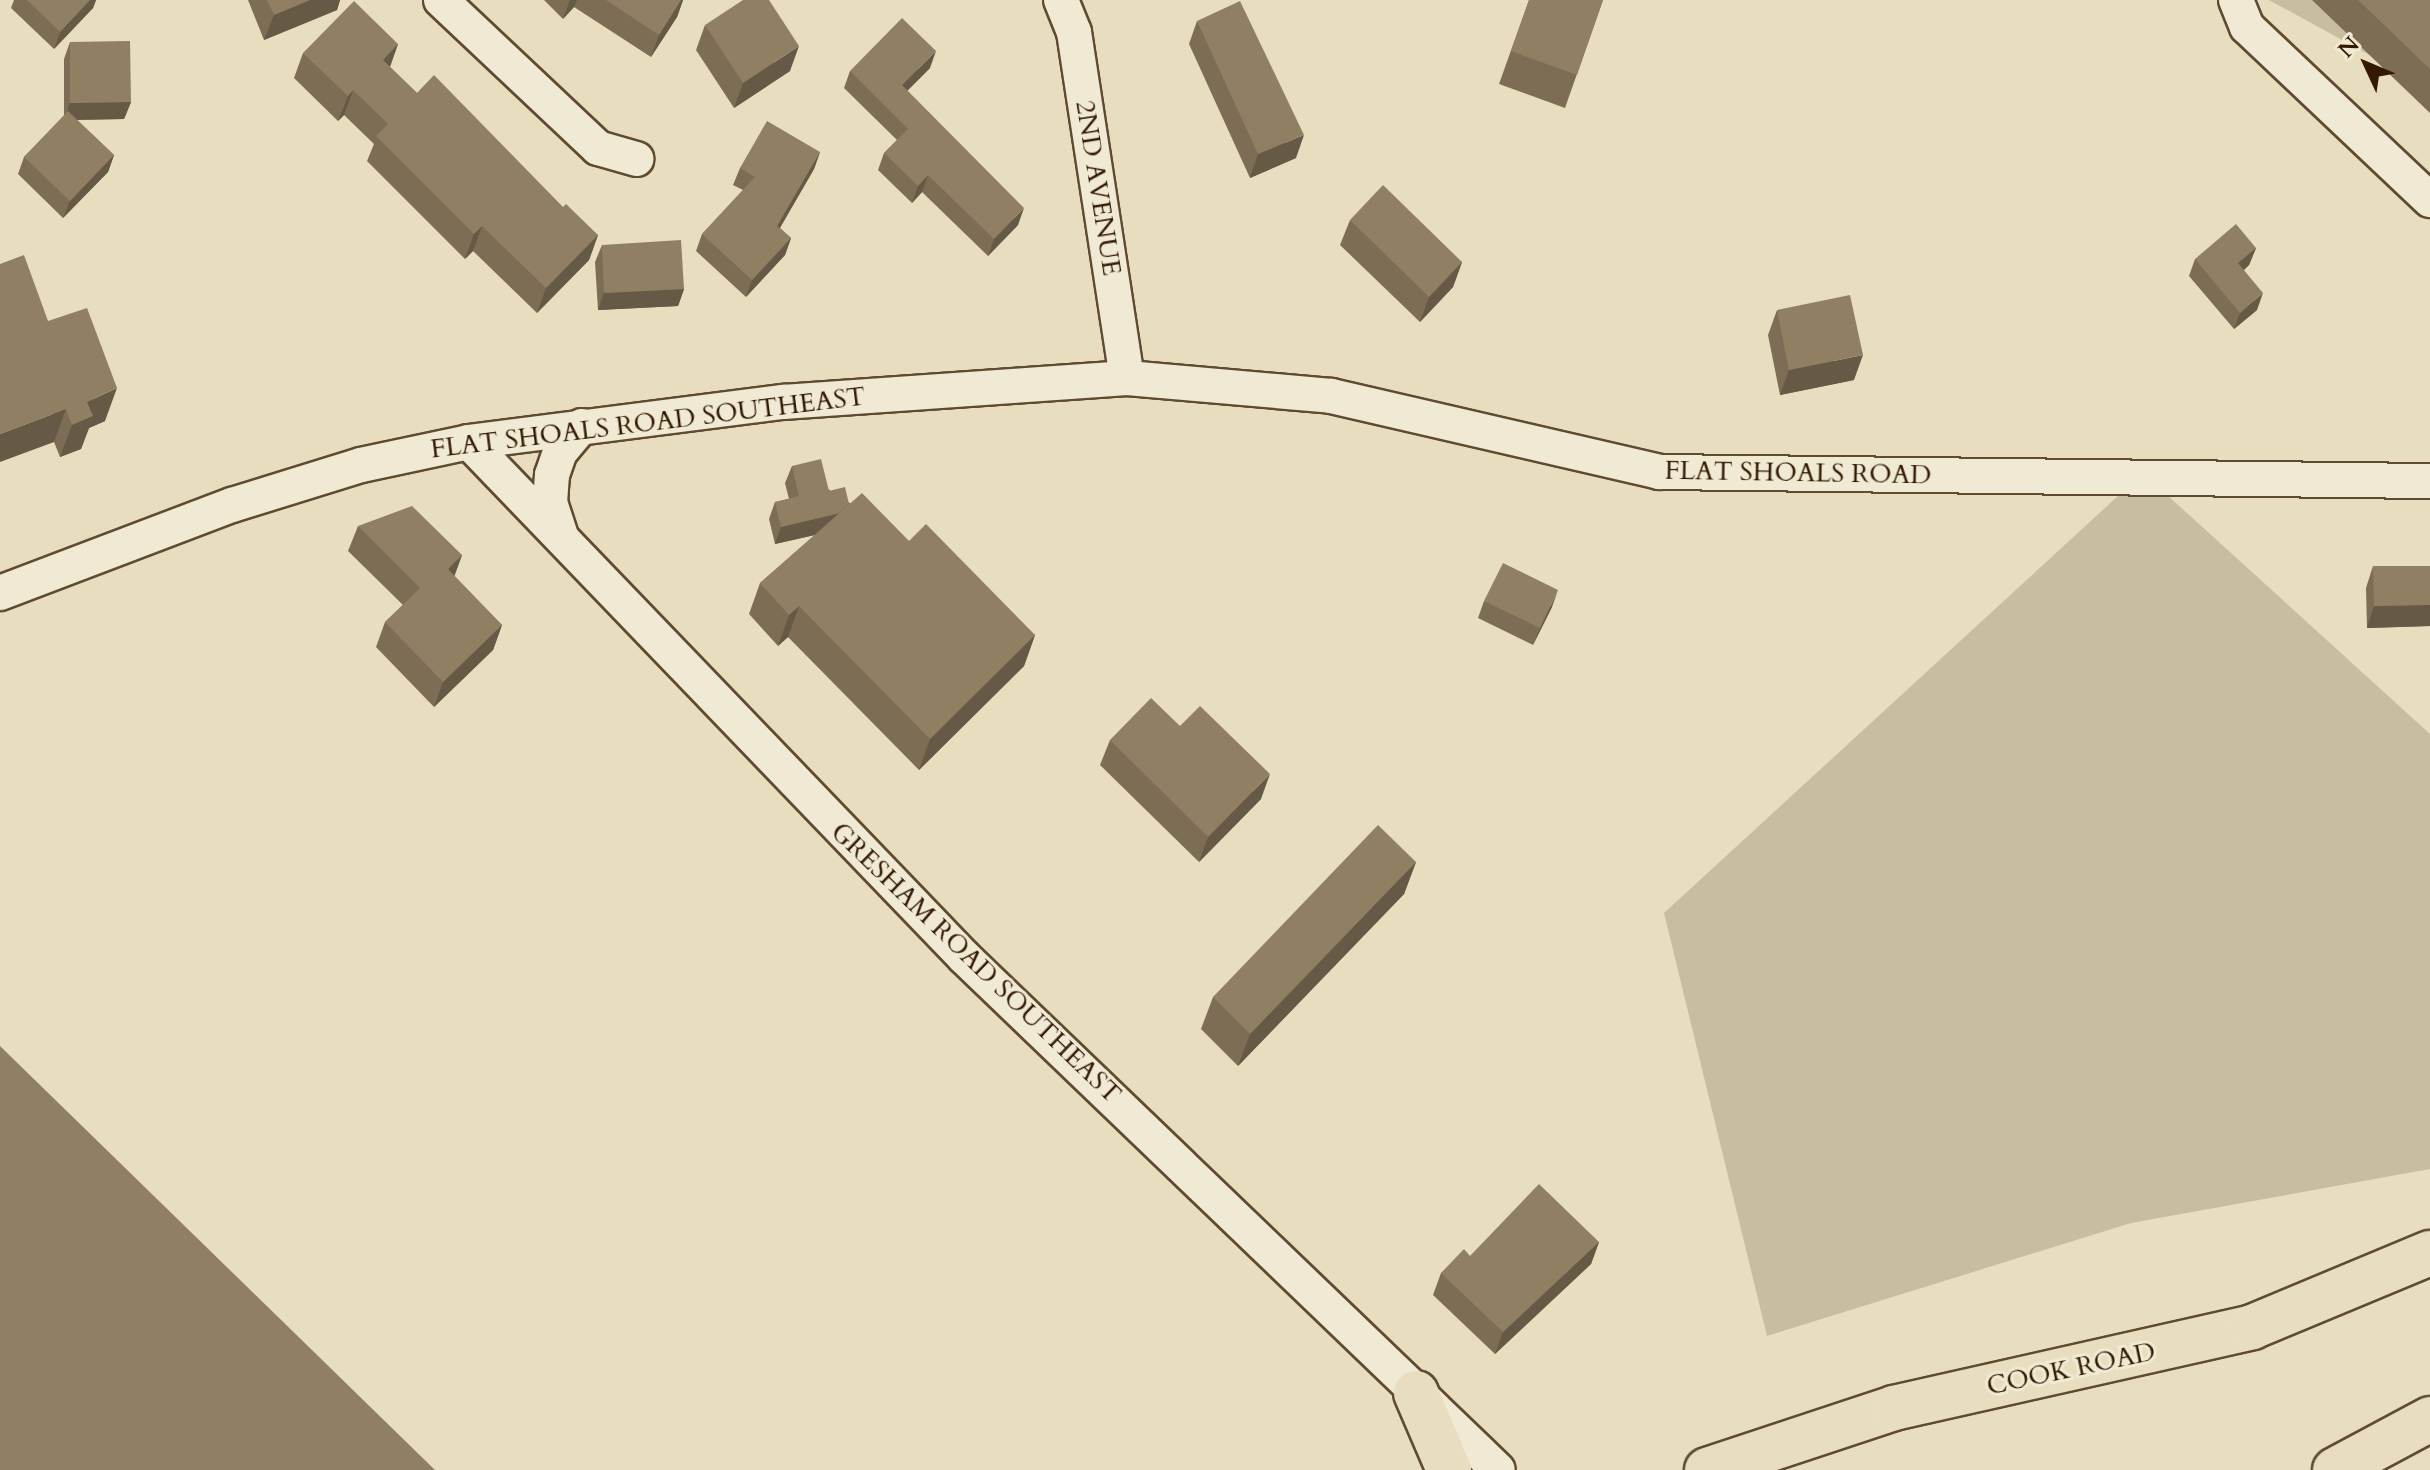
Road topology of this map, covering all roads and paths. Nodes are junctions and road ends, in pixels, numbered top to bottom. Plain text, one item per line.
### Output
1 (441, 0) edge
2 (1061, 0) edge
3 (2236, 0) edge
4 (636, 159) dead end
5 (2430, 200) edge
6 (1127, 378) junction
7 (582, 426) junction
8 (469, 442) junction
9 (2430, 481) edge
10 (562, 541) junction
11 (0, 593) edge
12 (2430, 1253) edge
13 (1416, 1393) junction
14 (2430, 1419) edge
15 (1449, 1470) edge
16 (1498, 1470) edge
17 (1707, 1470) edge
18 (2335, 1470) edge

1 - 4 street
2 - 6 street, 2ND AVENUE
3 - 5 street
6 - 7 street, FLAT SHOALS ROAD SOUTHEAST
6 - 9 street, FLAT SHOALS ROAD
7 - 8 street, FLAT SHOALS ROAD SOUTHEAST
7 - 10 street
8 - 10 street, GRESHAM ROAD SOUTHEAST
8 - 11 street, FLAT SHOALS ROAD SOUTHEAST
10 - 13 street, GRESHAM ROAD SOUTHEAST
12 - 17 main road, COOK ROAD
13 - 15 main road
13 - 16 street, GRESHAM ROAD SOUTHEAST
14 - 18 main road

